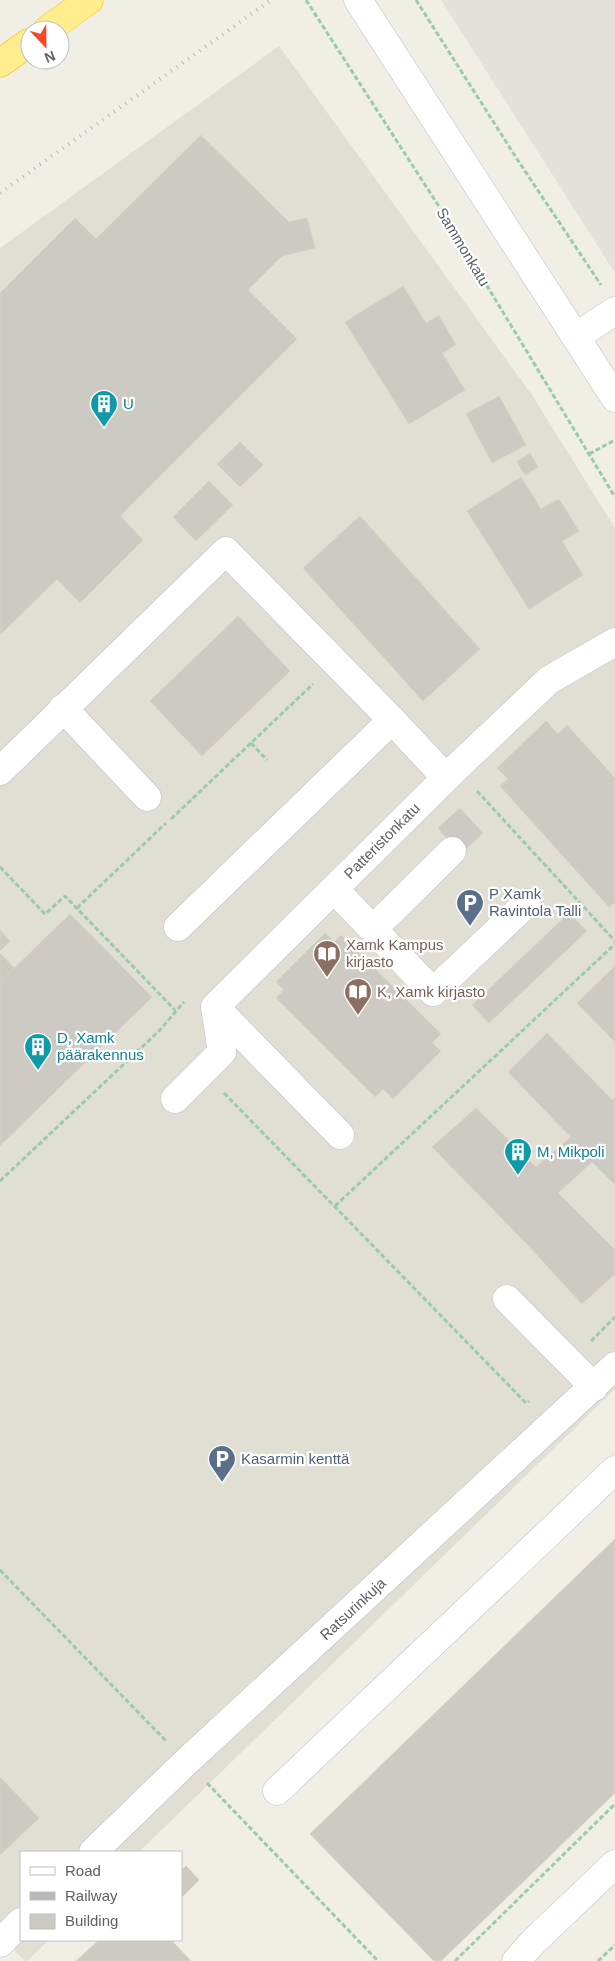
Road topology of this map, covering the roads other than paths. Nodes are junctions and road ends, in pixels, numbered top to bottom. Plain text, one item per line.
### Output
1 (89, 0) edge
2 (358, 0) edge
3 (61, 20) edge
4 (20, 49) edge
5 (0, 63) edge
6 (610, 300) edge
7 (576, 336) junction
8 (615, 398) edge
9 (615, 642) edge
10 (63, 708) junction
11 (392, 720) junction
12 (0, 771) edge
13 (451, 773) junction
14 (147, 797) dead end
15 (452, 851) dead end
16 (334, 889) junction
17 (527, 904) dead end
18 (178, 927) dead end
19 (373, 929) junction
20 (215, 1007) junction
21 (175, 1099) dead end
22 (340, 1135) dead end
23 (507, 1300) dead end
24 (615, 1366) edge
25 (594, 1387) junction
26 (615, 1470) edge
27 (276, 1792) dead end
28 (94, 1851) edge
29 (615, 1864) edge
30 (20, 1923) edge
31 (0, 1943) edge
32 (516, 1961) edge

1 - 3 highway
2 - 7 street
4 - 5 highway
6 - 7 street
7 - 8 street
9 - 13 street, Patteristonkatu
10 - 11 street
10 - 12 street
10 - 14 street
11 - 13 street
11 - 18 street
13 - 16 street, Patteristonkatu
15 - 19 street
16 - 19 street
16 - 20 street, Patteristonkatu
17 - 19 street
20 - 21 street
20 - 22 street
23 - 25 street
24 - 25 street, Ratsurinkuja
25 - 28 street, Ratsurinkuja
26 - 27 street
29 - 32 street
30 - 31 street

